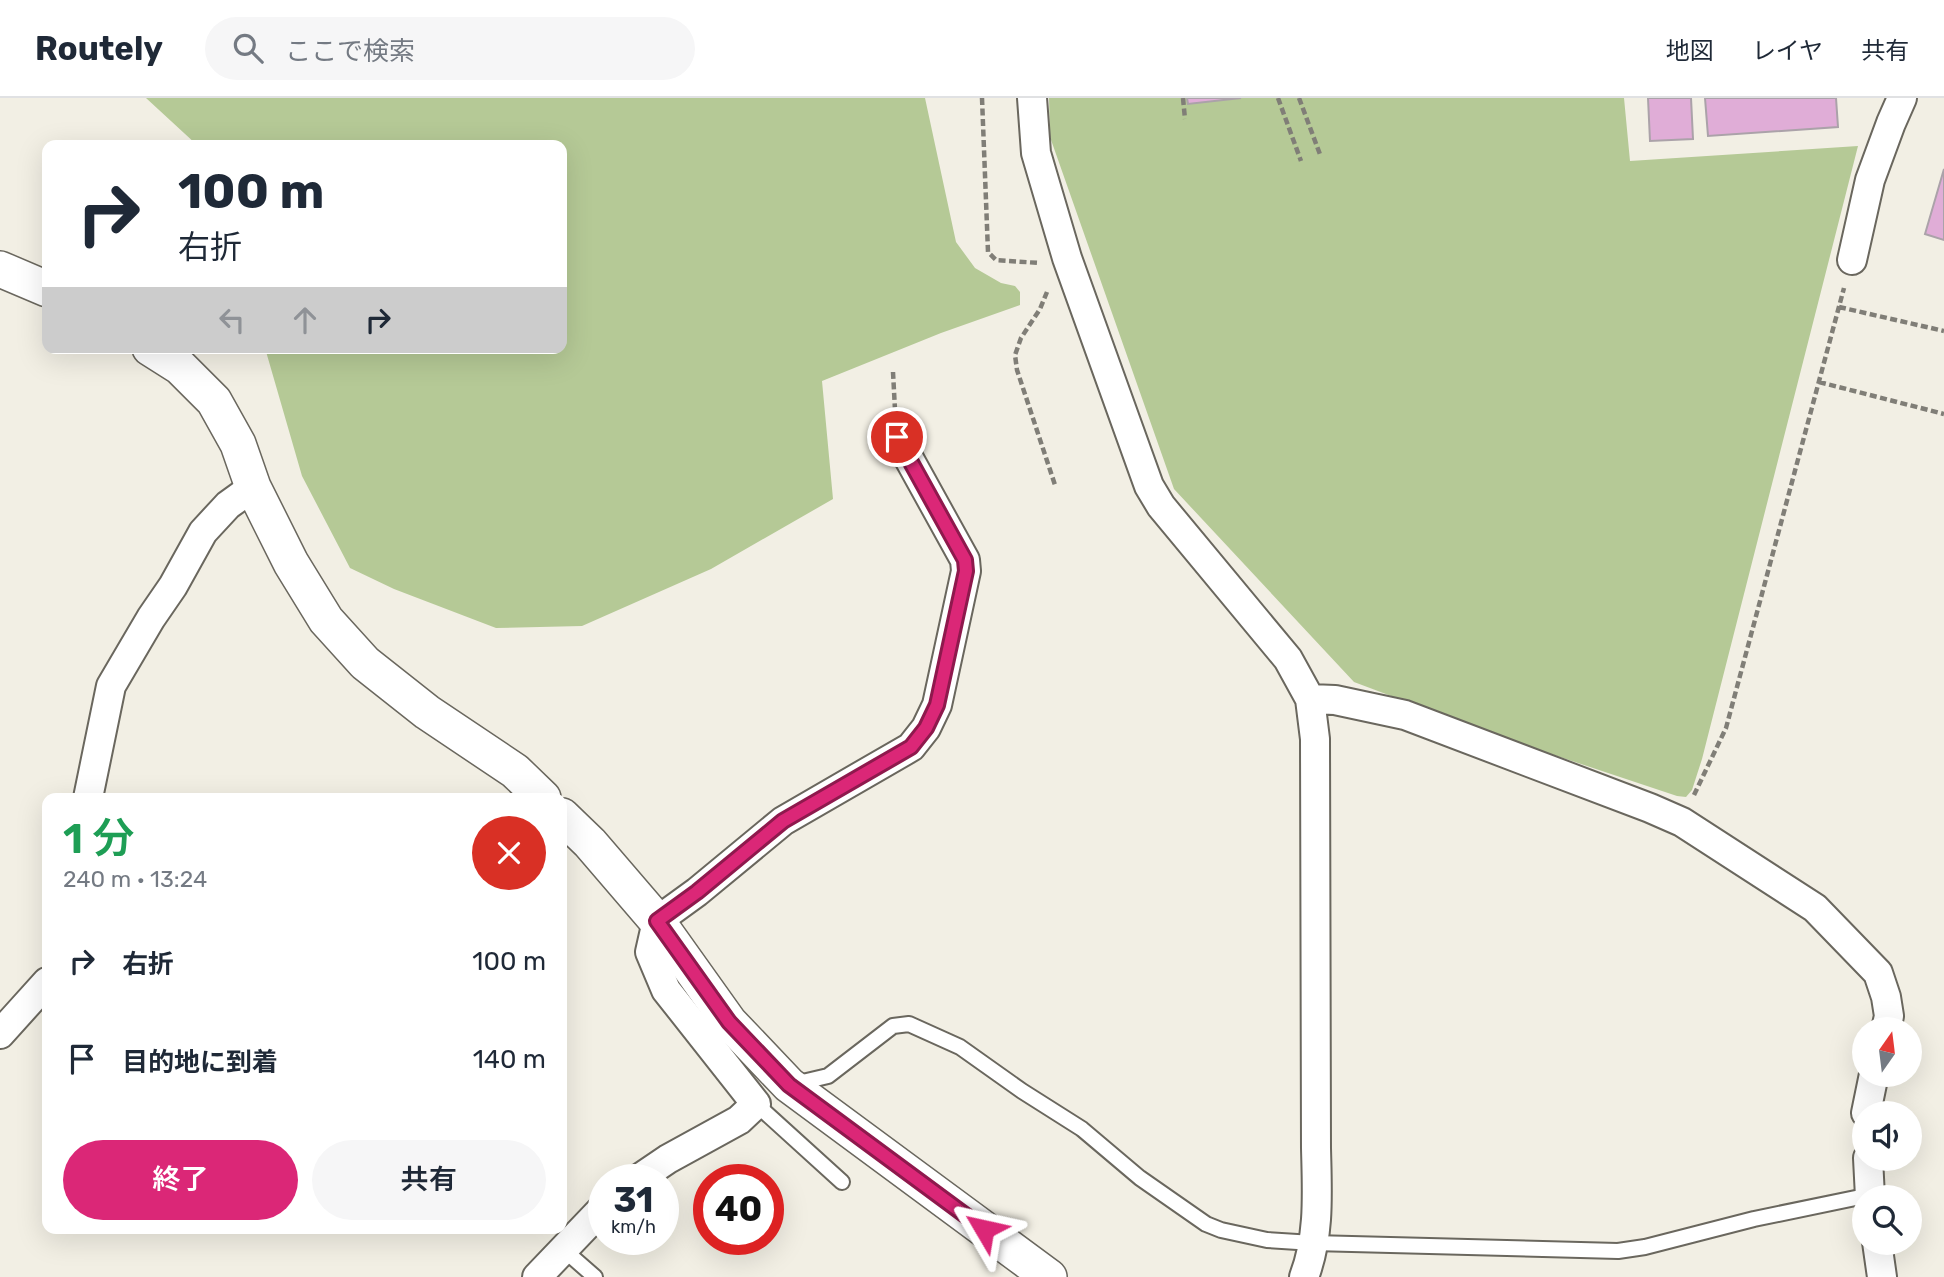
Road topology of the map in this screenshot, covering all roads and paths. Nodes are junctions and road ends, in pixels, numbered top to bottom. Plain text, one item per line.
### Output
1 (982, 98) edge
2 (1032, 98) edge
3 (1183, 98) edge
4 (1278, 98) edge
5 (1299, 98) edge
6 (1902, 98) edge
7 (1185, 118) dead end
8 (1321, 157) dead end
9 (1301, 161) dead end
10 (1852, 260) joint
11 (1059, 261) junction
12 (0, 269) edge
13 (42, 287) edge
14 (1839, 307) junction
15 (1944, 331) edge
16 (159, 354) edge
17 (893, 372) dead end
18 (1819, 382) junction
19 (1944, 414) edge
20 (897, 437) joint
21 (1055, 485) dead end
22 (253, 487) junction
23 (1310, 699) junction
24 (89, 793) edge
25 (538, 793) edge
26 (567, 821) edge
27 (1682, 822) junction
28 (657, 921) junction
29 (42, 988) edge
30 (1889, 1017) edge
31 (0, 1034) edge
32 (789, 1085) junction
33 (756, 1104) junction
34 (659, 1164) edge
35 (842, 1182) dead end
36 (1852, 1200) edge
37 (588, 1223) edge
38 (1313, 1243) junction
39 (563, 1249) junction
40 (1879, 1255) edge
41 (537, 1277) edge
42 (595, 1277) edge
43 (1049, 1277) edge
44 (1304, 1277) edge
45 (1882, 1277) edge

1 - 11 path
2 - 11 street
3 - 7 path
4 - 9 path
5 - 8 path
6 - 10 street
10 - 14 path
11 - 21 path
11 - 23 street
12 - 13 street
14 - 15 path
14 - 18 path
16 - 22 street
17 - 20 path
18 - 19 path
18 - 27 path
20 - 28 street
22 - 24 street
22 - 25 street
23 - 27 street
23 - 38 street
26 - 28 street
27 - 30 street
28 - 32 street
28 - 33 street
29 - 31 street
32 - 38 lane
32 - 43 street
33 - 34 street
33 - 35 lane
36 - 38 lane
37 - 39 street
38 - 44 street
39 - 41 street
39 - 42 lane
40 - 45 street

